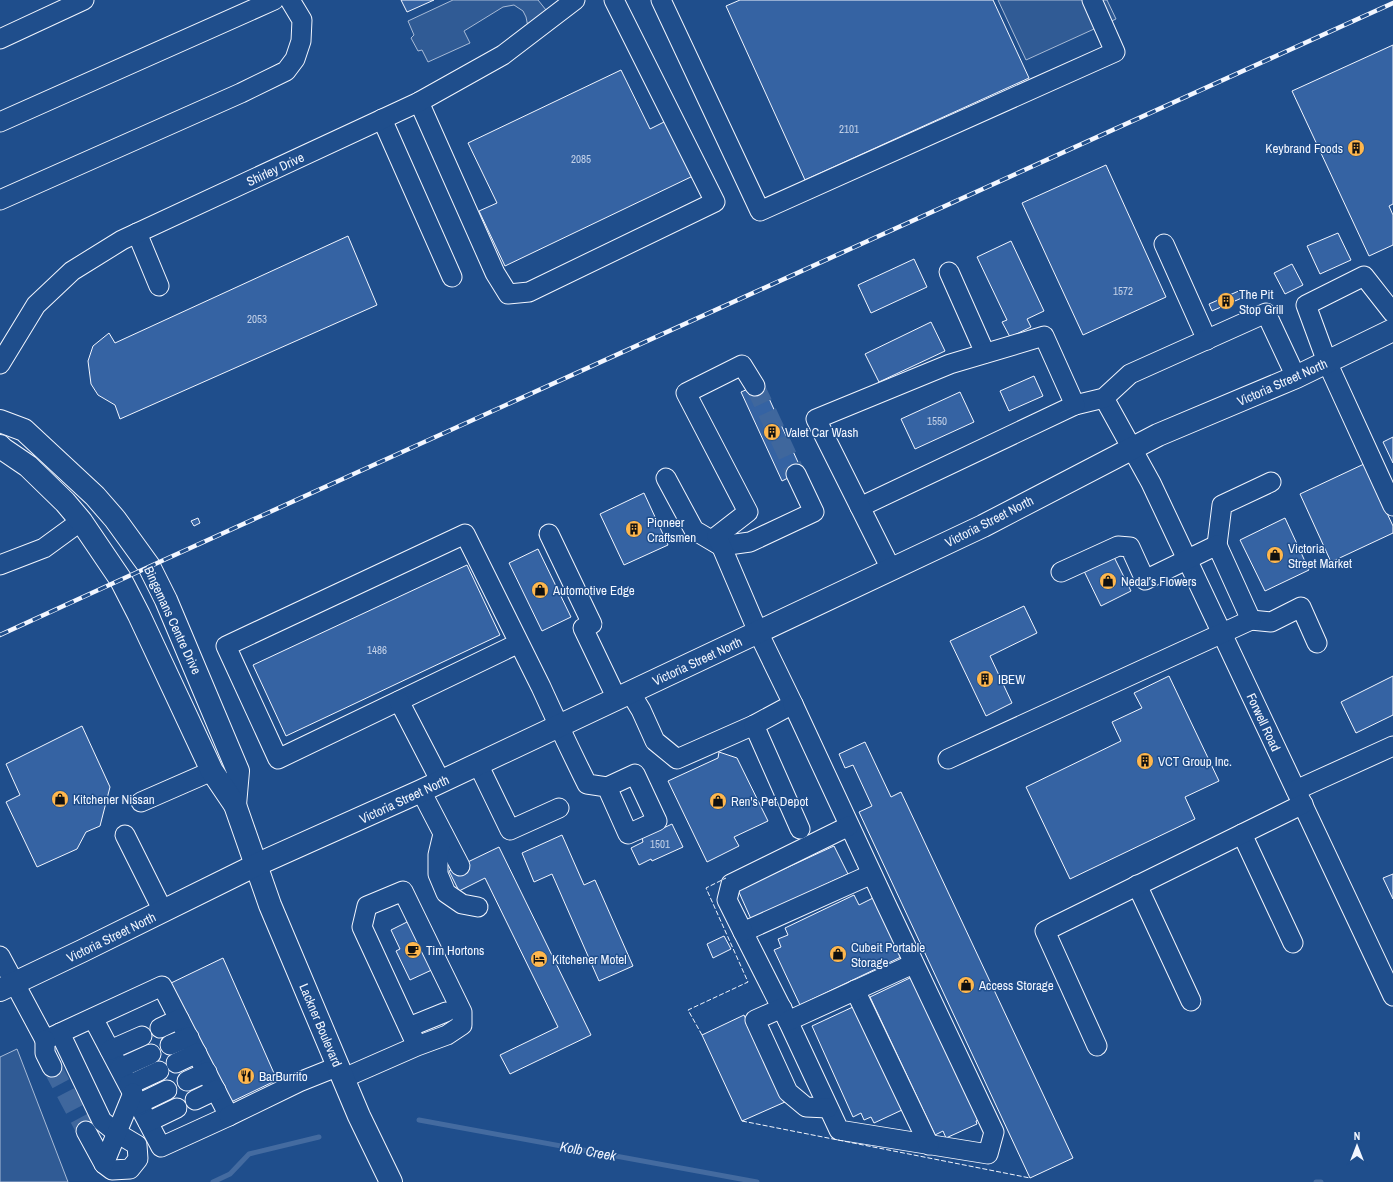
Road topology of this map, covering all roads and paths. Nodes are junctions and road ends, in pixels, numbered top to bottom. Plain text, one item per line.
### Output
1 (84, 0) edge
2 (274, 0) edge
3 (290, 0) edge
4 (575, 0) edge
5 (614, 0) edge
6 (661, 0) edge
7 (1092, 0) edge
8 (0, 39) edge
9 (419, 102) junction
10 (382, 119) junction
11 (0, 122) edge
12 (0, 200) edge
13 (137, 234) junction
14 (1164, 244) dead end
15 (949, 272) dead end
16 (452, 277) dead end
17 (159, 286) dead end
18 (1393, 313) edge
19 (1393, 330) edge
20 (1207, 340) junction
21 (985, 353) junction
22 (1327, 362) junction
23 (0, 364) edge
24 (1296, 377) junction
25 (755, 386) tunnel mouth
26 (1104, 398) junction
27 (1075, 405) junction
28 (0, 421) edge
29 (0, 446) edge
30 (1131, 449) junction
31 (796, 474) tunnel mouth
32 (666, 478) dead end
33 (1271, 482) dead end
34 (1393, 506) edge
35 (860, 507) junction
36 (81, 521) junction
37 (550, 534) dead end
38 (719, 541) junction
39 (1217, 545) junction
40 (1187, 560) junction
41 (0, 566) edge
42 (891, 569) junction
43 (1061, 572) dead end
44 (1251, 620) junction
45 (758, 632) junction
46 (1222, 634) junction
47 (519, 643) junction
48 (1317, 643) dead end
49 (624, 696) junction
50 (399, 701) junction
51 (793, 704) junction
52 (754, 725) junction
53 (558, 726) junction
54 (1393, 746) edge
55 (948, 759) dead end
56 (478, 764) junction
57 (212, 771) junction
58 (441, 782) junction
59 (607, 787) dead end
60 (421, 791) junction
61 (1299, 797) junction
62 (141, 802) dead end
63 (235, 805) junction
64 (559, 808) dead end
65 (850, 826) junction
66 (800, 829) dead end
67 (443, 834) junction
68 (1242, 834) junction
69 (125, 835) dead end
70 (256, 865) junction
71 (460, 866) dead end
72 (872, 874) junction
73 (1137, 886) junction
74 (478, 907) dead end
75 (163, 911) junction
76 (743, 932) junction
77 (1293, 943) dead end
78 (0, 956) edge
79 (913, 964) junction
80 (8, 987) edge
81 (855, 990) junction
82 (1393, 996) edge
83 (1191, 1001) dead end
84 (446, 1012) dead end
85 (785, 1015) junction
86 (93, 1018) junction
87 (179, 1019) junction
88 (409, 1027) junction
89 (160, 1028) dead end
90 (53, 1036) junction
91 (142, 1036) dead end
92 (170, 1045) dead end
93 (193, 1045) junction
94 (417, 1046) junction
95 (1097, 1046) dead end
96 (110, 1050) junction
97 (151, 1054) dead end
98 (52, 1067) tunnel mouth
99 (120, 1068) junction
100 (207, 1072) junction
101 (341, 1072) junction
102 (187, 1081) dead end
103 (167, 1090) dead end
104 (216, 1090) junction
105 (133, 1094) junction
106 (195, 1100) dead end
107 (177, 1108) dead end
108 (828, 1108) junction
109 (229, 1116) junction
110 (148, 1122) junction
111 (86, 1131) tunnel mouth
112 (117, 1133) junction
113 (929, 1145) junction
114 (104, 1164) junction
115 (391, 1182) edge

1 - 8 street
2 - 11 street
3 - 12 street
4 - 9 street, Shirley Drive
5 - 9 street
6 - 7 street
9 - 10 street, Shirley Drive
10 - 13 street, Shirley Drive
10 - 16 street
13 - 17 street
13 - 23 street, Shirley Drive
14 - 20 street
15 - 21 street
18 - 22 street
19 - 22 main road, Victoria Street North
20 - 24 street
20 - 26 street
21 - 27 street
21 - 35 street
22 - 24 main road, Victoria Street North
22 - 34 street
24 - 30 main road, Victoria Street North
25 - 38 street
26 - 27 street
26 - 30 street, Forwell Road
27 - 35 street
28 - 63 main road, Bingemans Centre Drive
29 - 36 main road, Bingemans Centre Drive
30 - 40 street, Forwell Road
30 - 42 main road, Victoria Street North
31 - 38 street
32 - 38 street
33 - 39 street
35 - 42 street
36 - 41 street
36 - 57 main road, Bingemans Centre Drive
37 - 49 street
38 - 45 street
39 - 40 street
39 - 44 street
40 - 43 street
40 - 46 street, Forwell Road
42 - 45 main road, Victoria Street North
44 - 46 street
44 - 48 street
45 - 49 main road, Victoria Street North
45 - 51 street
46 - 55 street
46 - 61 street, Forwell Road
47 - 50 street
47 - 50 street
47 - 53 street
49 - 52 street
49 - 53 main road, Victoria Street North
50 - 58 street
51 - 52 street
51 - 65 street
52 - 66 street
53 - 56 main road, Victoria Street North
53 - 59 street
54 - 61 street
56 - 58 main road, Victoria Street North
56 - 64 street
57 - 62 street
57 - 63 main road, Bingemans Centre Drive
58 - 60 main road, Victoria Street North
60 - 67 street
60 - 70 main road, Victoria Street North
61 - 68 street
61 - 82 street, Forwell Road
63 - 70 main road, Bingemans Centre Drive
65 - 72 street
65 - 76 street
67 - 71 street
67 - 74 street
68 - 73 street
68 - 77 street
69 - 75 street
70 - 75 main road, Victoria Street North
70 - 101 main road, Lackner Boulevard
72 - 76 street
72 - 79 street
73 - 83 street
73 - 95 street
75 - 80 main road, Victoria Street North
76 - 85 street
78 - 80 street
79 - 81 street
79 - 113 street
80 - 90 street
81 - 85 street
81 - 113 street
84 - 88 street
85 - 108 street
85 - 108 street
86 - 87 street
86 - 90 street
86 - 96 street
87 - 89 street
87 - 93 street
88 - 94 street
88 - 94 street
90 - 98 street
90 - 112 street
91 - 96 street
92 - 93 street
93 - 100 street
93 - 105 street
94 - 101 street
96 - 99 street
97 - 99 street
99 - 105 street
100 - 102 street
100 - 104 street
101 - 109 street
101 - 115 main road, Lackner Boulevard
103 - 105 street
104 - 106 street
104 - 109 street
105 - 110 street
105 - 112 street
107 - 110 street
108 - 113 street
109 - 110 street
111 - 114 street
112 - 114 street
112 - 114 street

